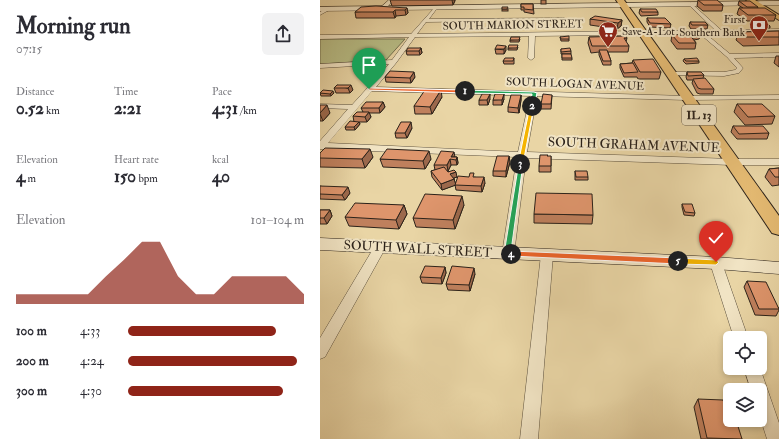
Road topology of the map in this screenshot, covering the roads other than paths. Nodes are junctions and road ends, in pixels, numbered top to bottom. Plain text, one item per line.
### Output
1 (392, 0) edge
2 (622, 2) edge
3 (752, 2) edge
4 (779, 3) edge
5 (691, 4) junction
6 (561, 6) junction
7 (383, 8) junction
8 (436, 8) junction
9 (320, 9) edge
10 (329, 9) junction
11 (320, 14) edge
12 (779, 18) edge
13 (425, 22) junction
14 (779, 31) edge
15 (721, 32) junction
16 (702, 33) junction
17 (643, 34) junction
18 (532, 35) junction
19 (320, 37) edge
20 (412, 37) junction
21 (779, 55) edge
22 (729, 56) junction
23 (531, 58) dead end
24 (394, 62) junction
25 (320, 66) edge
26 (670, 73) junction
27 (369, 89) junction
28 (534, 93) junction
29 (779, 97) edge
30 (687, 98) junction
31 (320, 106) edge
32 (353, 107) junction
33 (320, 145) edge
34 (522, 154) junction
35 (732, 162) junction
36 (779, 162) edge
37 (779, 229) edge
38 (320, 244) edge
39 (380, 247) junction
40 (508, 254) junction
41 (547, 255) junction
42 (716, 262) junction
43 (779, 268) edge
44 (739, 331) edge
45 (320, 352) edge
46 (767, 412) edge
47 (529, 439) edge
48 (776, 439) edge

1 - 7 street
2 - 5 street
2 - 6 street
2 - 17 highway, IL 13
3 - 4 street
3 - 5 street
3 - 12 highway
5 - 15 street
6 - 8 street
6 - 13 street
7 - 8 street
7 - 10 street
8 - 13 street
9 - 10 street
10 - 11 street
13 - 20 street
14 - 15 street, SOUTH MARION STREET
15 - 16 street, SOUTH MARION STREET
16 - 17 street, SOUTH MARION STREET
16 - 22 street
17 - 18 street, SOUTH MARION STREET
17 - 26 highway, IL 13
18 - 20 street, SOUTH MARION STREET
18 - 23 street
19 - 20 street, SOUTH MARION STREET
20 - 24 street
21 - 22 street
22 - 26 street
24 - 25 street
24 - 27 street
26 - 30 highway, IL 13
27 - 28 street, SOUTH LOGAN AVENUE
27 - 32 street
28 - 30 street, SOUTH LOGAN AVENUE
28 - 34 street
29 - 30 street, SOUTH LOGAN AVENUE
30 - 35 highway, IL 13
31 - 32 street
32 - 33 street
33 - 34 street, SOUTH GRAHAM AVENUE
34 - 35 street, SOUTH GRAHAM AVENUE
34 - 40 street
35 - 36 street, SOUTH GRAHAM AVENUE
35 - 37 highway, IL 13
38 - 39 main road, SOUTH WALL STREET
39 - 40 main road, SOUTH WALL STREET
39 - 45 street
40 - 41 main road, SOUTH WALL STREET
41 - 42 main road, SOUTH WALL STREET
41 - 47 street
42 - 43 main road, SOUTH WALL STREET
42 - 44 street
46 - 48 street

